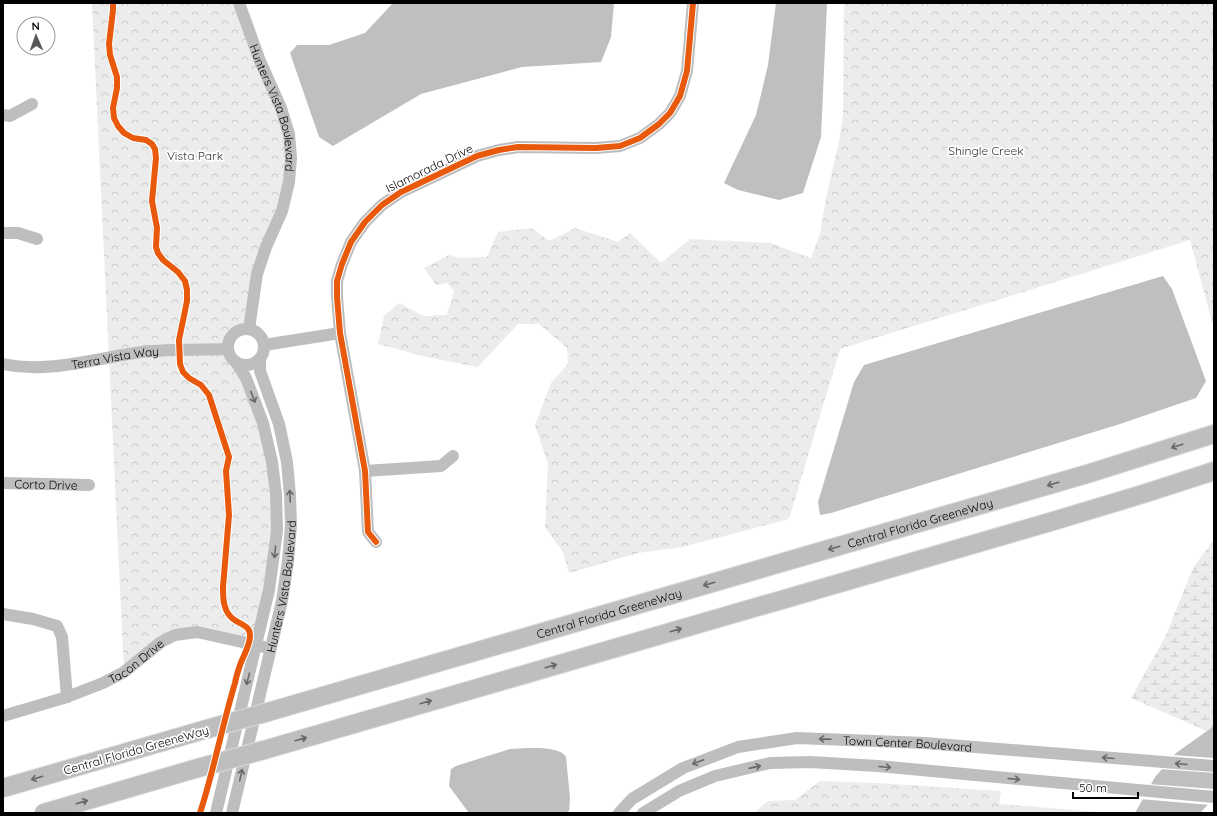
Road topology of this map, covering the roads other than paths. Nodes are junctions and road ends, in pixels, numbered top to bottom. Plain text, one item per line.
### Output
1 (239, 3) edge
2 (693, 3) edge
3 (32, 104) dead end
4 (3, 116) edge
5 (3, 233) edge
6 (37, 240) dead end
7 (249, 329) junction
8 (340, 333) junction
9 (264, 345) junction
10 (228, 349) junction
11 (260, 359) junction
12 (236, 362) junction
13 (3, 364) edge
14 (1214, 434) edge
15 (453, 456) dead end
16 (365, 471) junction
17 (1214, 471) edge
18 (3, 484) edge
19 (89, 485) dead end
20 (376, 542) dead end
21 (3, 614) edge
22 (257, 645) junction
23 (270, 649) junction
24 (67, 698) junction
25 (3, 716) edge
26 (1214, 766) edge
27 (3, 788) edge
28 (1214, 797) edge
29 (44, 813) edge
30 (216, 813) edge
31 (232, 813) edge
32 (619, 813) edge
33 (643, 813) edge

1 - 7 street, Hunters Vista Boulevard
2 - 8 street, Islamorada Drive
3 - 4 street
5 - 6 street
7 - 9 street
7 - 10 street
8 - 9 street
8 - 16 street, Islamorada Drive
9 - 11 street
10 - 12 street
10 - 13 street, Terra Vista Way
11 - 12 street
23 -> 11 street, Hunters Vista Boulevard
12 -> 22 street, Hunters Vista Boulevard
14 -> 27 highway, Central Florida GreeneWay, bridge
15 - 16 street
16 - 20 street, Islamorada Drive
29 -> 17 highway, bridge
18 - 19 street, Corto Drive
21 - 24 street
22 - 23 street, Tacon Drive
22 - 24 street, Tacon Drive
22 -> 30 street, Hunters Vista Boulevard
31 -> 23 street, Hunters Vista Boulevard
24 - 25 street, Tacon Drive
26 -> 32 street, Town Center Boulevard
33 -> 28 street, Town Center Boulevard

